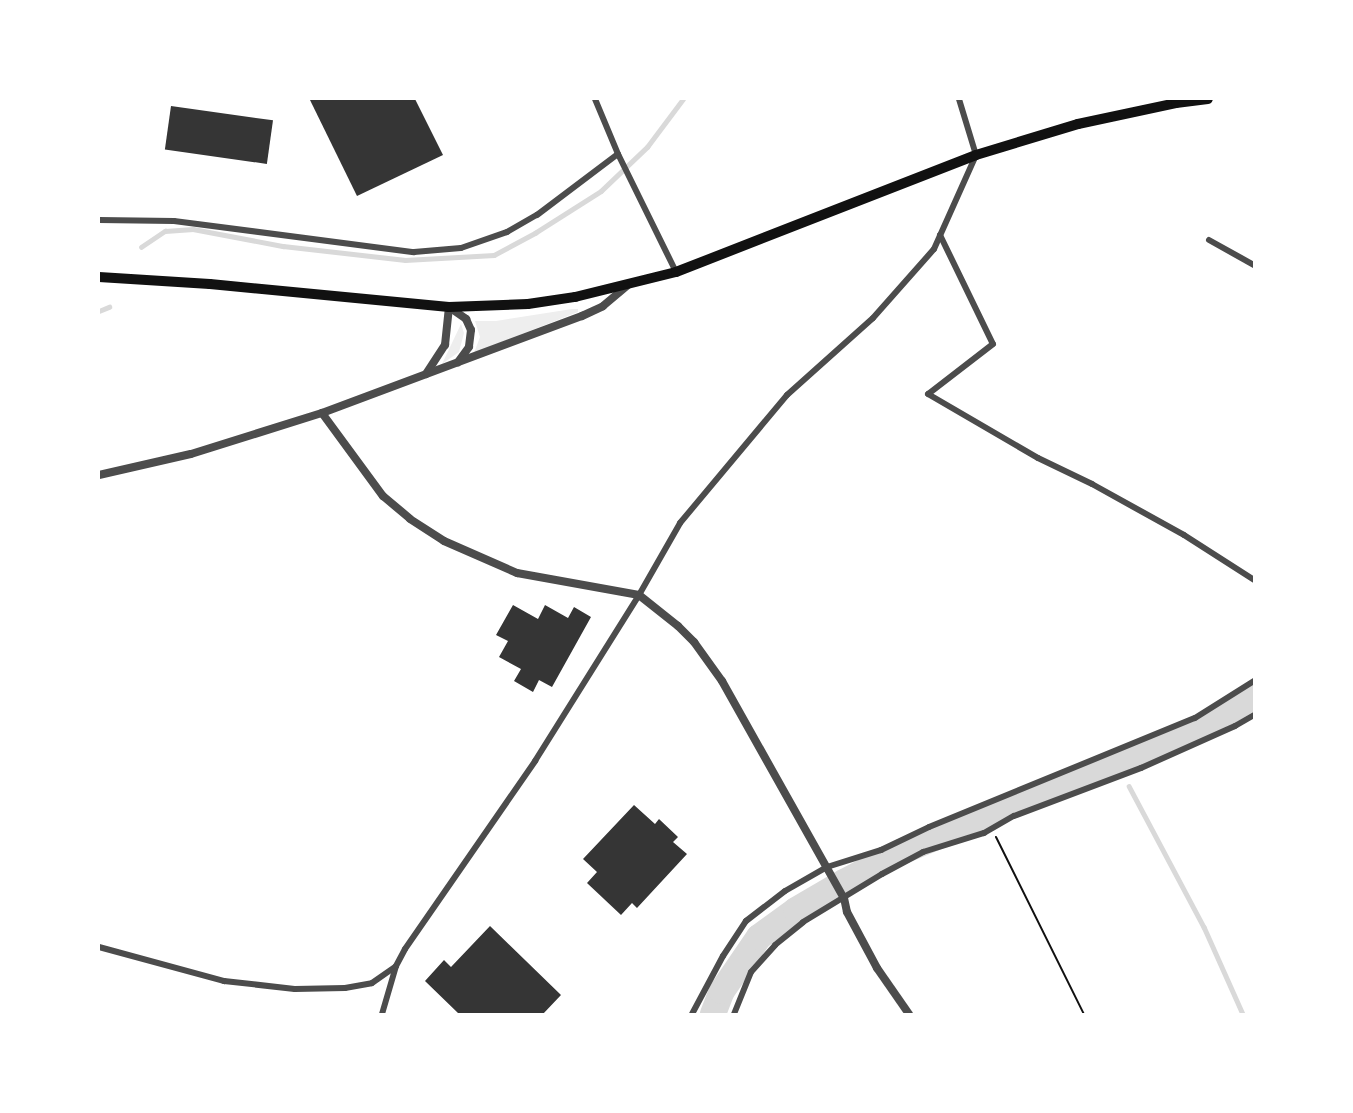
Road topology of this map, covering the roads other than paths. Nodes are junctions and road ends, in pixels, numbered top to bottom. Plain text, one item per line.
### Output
1 (595, 99) edge
2 (959, 99) edge
3 (1189, 99) edge
4 (1208, 99) edge
5 (1176, 103) junction
6 (976, 155) junction
7 (619, 157) junction
8 (99, 220) edge
9 (940, 235) junction
10 (1209, 240) dead end
11 (1254, 266) edge
12 (676, 272) junction
13 (99, 278) edge
14 (628, 285) junction
15 (449, 307) junction
16 (456, 363) junction
17 (425, 375) junction
18 (322, 413) junction
19 (99, 475) edge
20 (1254, 580) edge
21 (639, 595) junction
22 (1254, 681) edge
23 (1254, 715) edge
24 (829, 870) junction
25 (844, 897) junction
26 (99, 947) edge
27 (396, 966) junction
28 (382, 1014) edge
29 (692, 1014) edge
30 (734, 1014) edge
31 (909, 1014) edge

1 - 7 street
2 - 6 street
3 - 5 street
4 - 5 highway
5 - 6 highway
6 - 9 street
6 - 12 highway
7 - 8 street
7 - 12 street
9 - 20 street
9 - 21 street
10 - 11 street
12 - 14 highway
13 - 15 highway
14 - 15 highway
14 - 16 street
15 - 16 street
15 - 17 street
16 - 17 street
17 - 18 street
18 - 19 street
18 - 21 street
21 - 24 street
21 - 27 street
22 - 24 street
23 - 25 street
24 - 25 street
24 - 29 street
25 - 30 street
25 - 31 street
26 - 27 street
27 - 28 street

